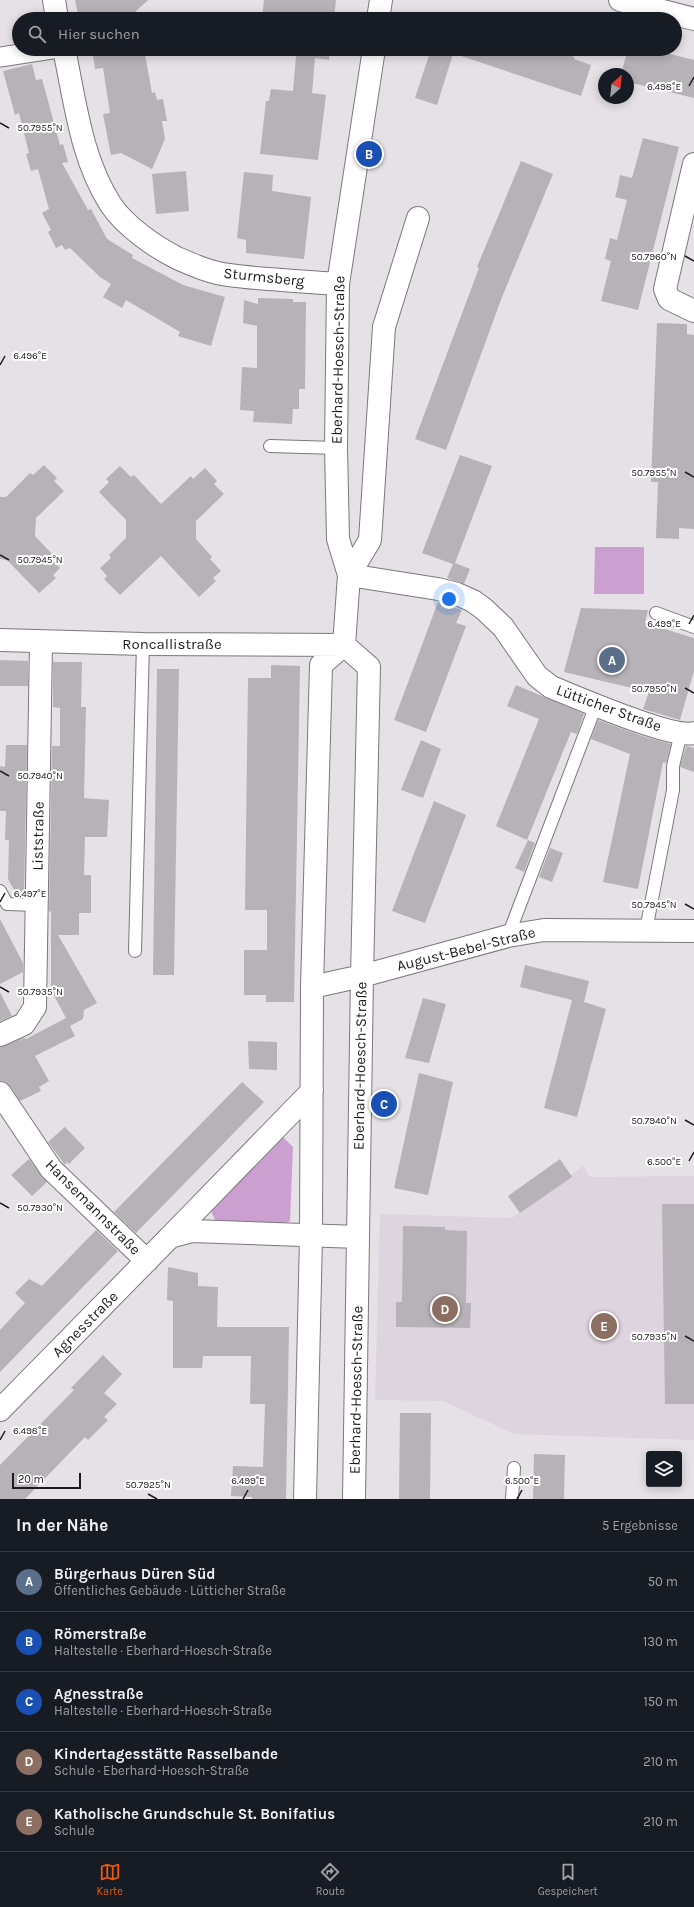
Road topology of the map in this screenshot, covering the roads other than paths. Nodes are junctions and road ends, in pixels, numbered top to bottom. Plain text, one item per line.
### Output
1 (54, 0) edge
2 (381, 0) edge
3 (620, 0) edge
4 (56, 12) edge
5 (379, 12) edge
6 (667, 12) edge
7 (682, 16) edge
8 (694, 19) edge
9 (12, 55) edge
10 (65, 56) edge
11 (373, 56) edge
12 (0, 57) edge
13 (694, 164) edge
14 (418, 218) dead end
15 (338, 284) junction
16 (694, 311) edge
17 (270, 446) dead end
18 (336, 448) junction
19 (349, 575) junction
20 (656, 613) dead end
21 (694, 627) edge
22 (0, 640) edge
23 (41, 642) junction
24 (143, 644) junction
25 (344, 645) junction
26 (596, 705) junction
27 (688, 733) edge
28 (0, 891) edge
29 (37, 905) junction
30 (646, 930) junction
31 (694, 931) edge
32 (508, 936) junction
33 (135, 951) dead end
34 (362, 976) junction
35 (312, 987) junction
36 (0, 1035) edge
37 (312, 1091) junction
38 (0, 1093) edge
39 (311, 1236) junction
40 (170, 1237) junction
41 (358, 1238) junction
42 (147, 1261) junction
43 (0, 1410) edge
44 (514, 1468) dead end
45 (305, 1499) edge
46 (354, 1499) edge
47 (512, 1499) edge

1 - 4 street
2 - 5 street
3 - 6 street
7 - 8 street
9 - 12 street
10 - 15 street, Sturmsberg
11 - 15 street, Eberhard-Hoesch-Straße
13 - 16 street
14 - 19 street, Eberhard-Hoesch-Straße
15 - 18 street, Eberhard-Hoesch-Straße
17 - 18 lane
18 - 19 street, Eberhard-Hoesch-Straße
19 - 25 street, Eberhard-Hoesch-Straße
19 - 26 street, Lütticher Straße
20 - 21 lane
22 - 23 street, Roncallistraße
23 - 24 street, Roncallistraße
23 - 29 street, Liststraße
24 - 25 street, Roncallistraße
24 - 33 lane
25 - 34 street, Eberhard-Hoesch-Straße
25 - 35 street
26 - 27 street, Lütticher Straße
26 - 32 lane
27 - 30 lane
28 - 29 lane
29 - 36 street, Liststraße
30 - 31 street, August-Bebel-Straße
30 - 32 street, August-Bebel-Straße
32 - 34 street, August-Bebel-Straße
34 - 35 street, August-Bebel-Straße
34 - 41 street, Eberhard-Hoesch-Straße
35 - 37 street
37 - 39 street
37 - 40 street, Agnesstraße
38 - 42 street, Hansemannstraße
39 - 40 street
39 - 41 street
39 - 45 street
40 - 42 street, Agnesstraße
41 - 46 street, Eberhard-Hoesch-Straße
42 - 43 street, Agnesstraße
44 - 47 lane

